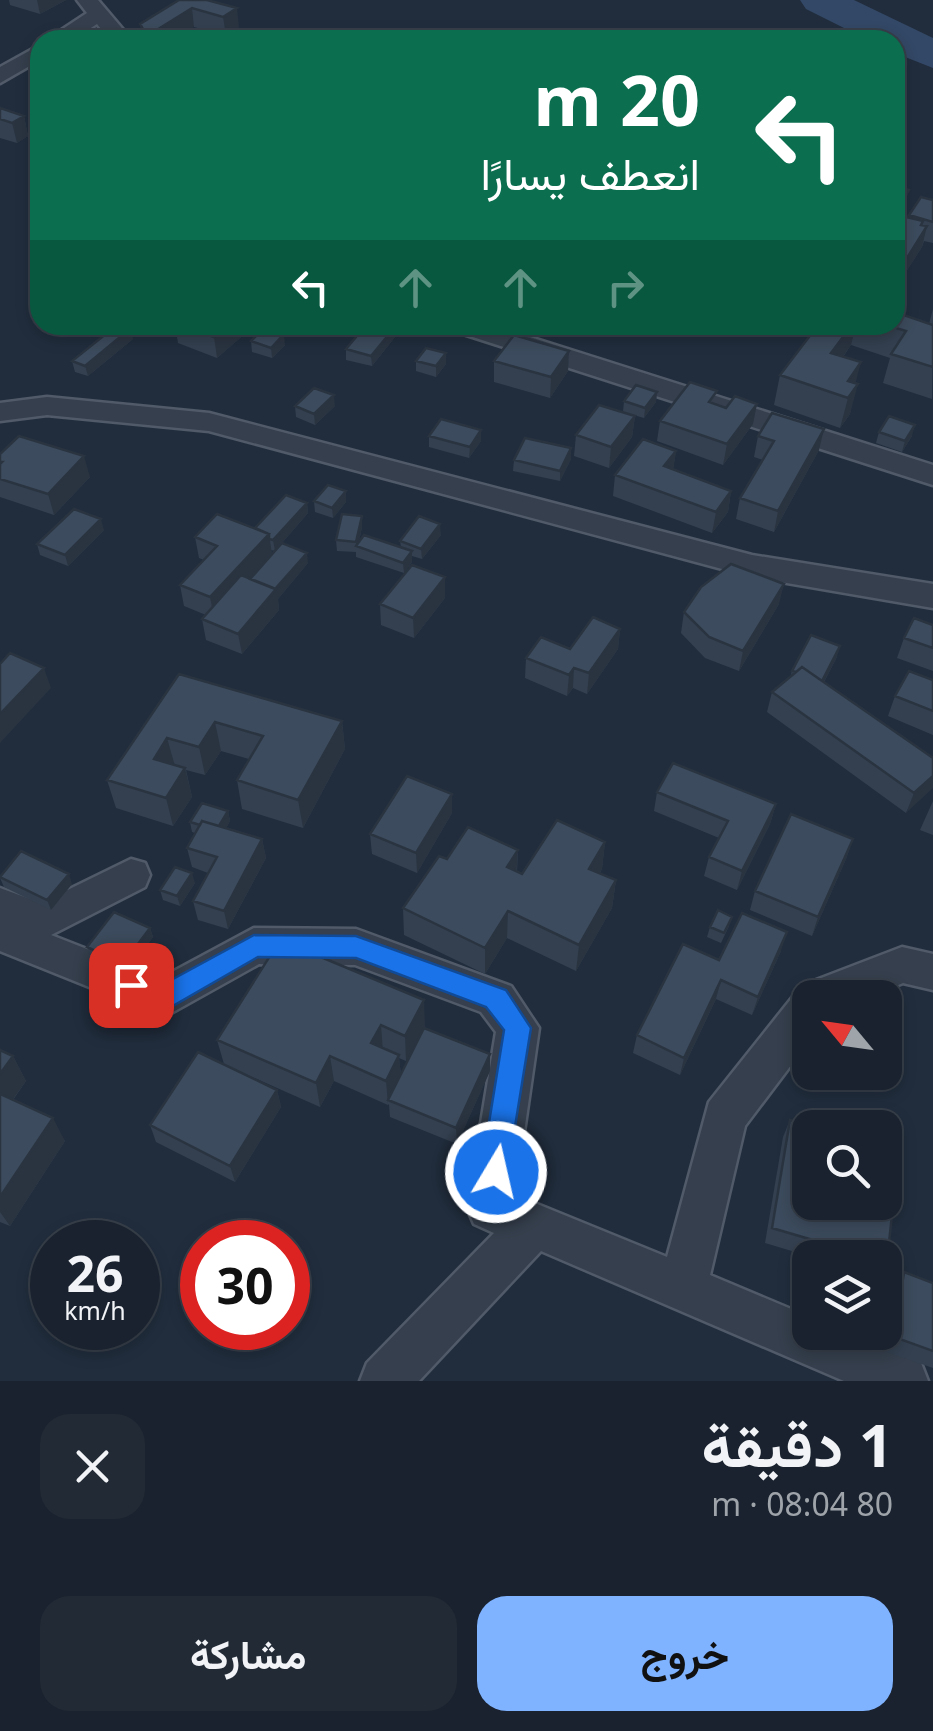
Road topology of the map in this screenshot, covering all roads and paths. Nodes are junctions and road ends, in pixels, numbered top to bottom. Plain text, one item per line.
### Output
1 (93, 7) edge
2 (68, 30) edge
3 (113, 30) edge
4 (30, 57) edge
5 (0, 76) edge
6 (495, 335) edge
7 (0, 386) edge
8 (47, 406) junction
9 (0, 411) edge
10 (933, 475) edge
11 (933, 596) edge
12 (130, 875) dead end
13 (0, 905) edge
14 (0, 932) edge
15 (933, 972) edge
16 (864, 980) edge
17 (792, 1030) edge
18 (534, 1225) junction
19 (684, 1288) junction
20 (385, 1381) edge
21 (903, 1381) edge

1 - 2 street
1 - 3 street
4 - 5 street
6 - 10 street
7 - 8 street
8 - 9 street
8 - 11 street
12 - 13 street
14 - 18 street
15 - 16 street
17 - 19 street
18 - 19 street
18 - 20 street
19 - 21 street

